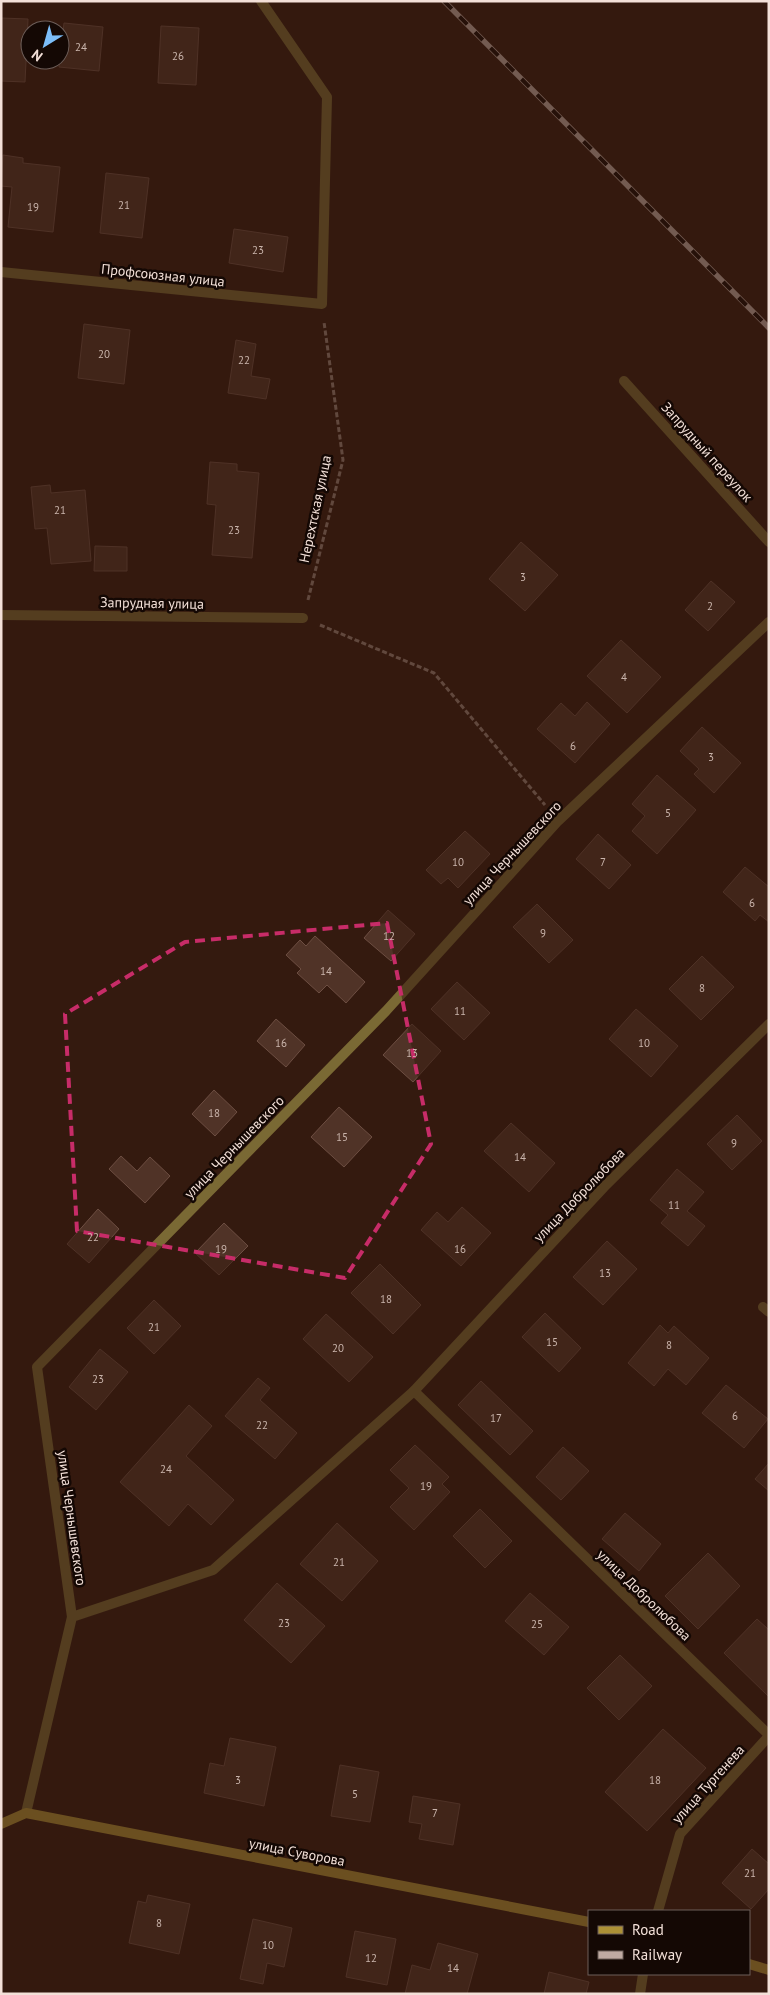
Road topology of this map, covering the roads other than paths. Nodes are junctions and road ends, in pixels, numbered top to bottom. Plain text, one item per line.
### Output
1 (261, 1) edge
2 (1, 272) edge
3 (624, 381) dead end
4 (769, 542) edge
5 (1, 615) edge
6 (304, 618) road end
7 (769, 622) edge
8 (769, 1024) edge
9 (414, 1392) junction
10 (72, 1617) junction
11 (769, 1736) edge
12 (26, 1813) junction
13 (1, 1824) edge
14 (658, 1910) edge
15 (588, 1922) edge
16 (750, 1964) edge
17 (769, 1970) edge
18 (643, 1975) edge
19 (640, 1994) edge

1 - 2 street, Профсоюзная улица
3 - 4 street, Запрудный переулок
5 - 6 street, Запрудная улица
7 - 10 street, улица Чернышевского
8 - 9 street, улица Добролюбова
9 - 10 street, улица Добролюбова
9 - 11 street, улица Добролюбова
10 - 12 street, улица Чернышевского
11 - 14 street, улица Тургенева
12 - 13 street
12 - 15 street, улица Суворова
16 - 17 street
18 - 19 street

